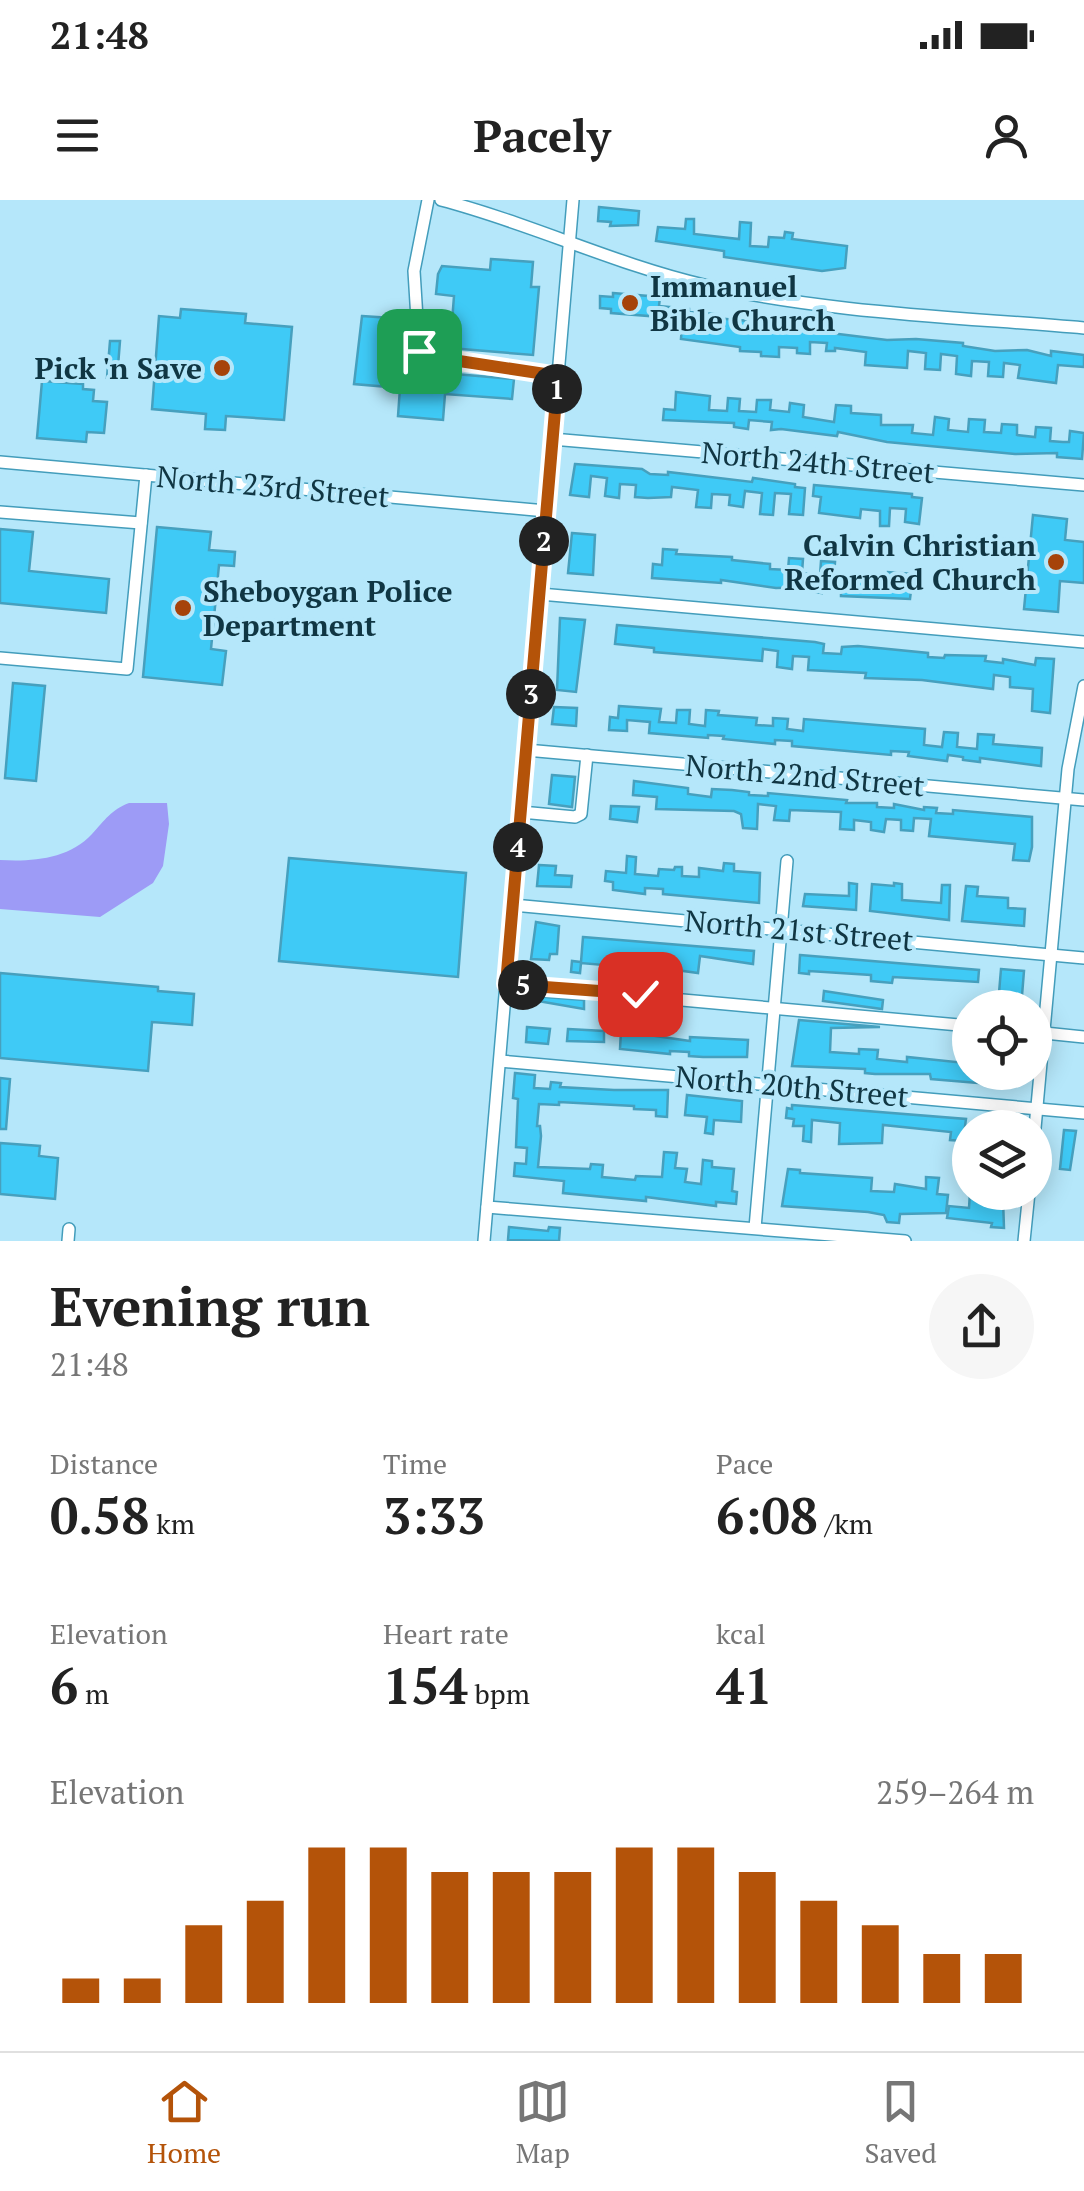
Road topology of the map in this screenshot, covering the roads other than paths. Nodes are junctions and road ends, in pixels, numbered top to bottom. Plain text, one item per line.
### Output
1 (428, 200) edge
2 (441, 200) edge
3 (573, 200) edge
4 (569, 243) junction
5 (1084, 328) edge
6 (558, 376) junction
7 (552, 440) junction
8 (0, 462) edge
9 (146, 474) junction
10 (1084, 485) edge
11 (0, 512) edge
12 (546, 512) junction
13 (141, 523) junction
14 (540, 594) junction
15 (1084, 642) edge
16 (0, 658) edge
17 (1084, 686) edge
18 (526, 750) junction
19 (588, 755) junction
20 (1064, 798) junction
21 (1084, 800) edge
22 (521, 812) junction
23 (787, 861) dead end
24 (513, 905) junction
25 (781, 928) junction
26 (1050, 955) junction
27 (1084, 958) edge
28 (506, 984) junction
29 (1045, 990) edge
30 (774, 1006) junction
31 (952, 1024) edge
32 (1052, 1034) edge
33 (1084, 1037) edge
34 (500, 1061) junction
35 (768, 1083) junction
36 (1037, 1090) edge
37 (1036, 1108) junction
38 (1084, 1113) edge
39 (488, 1207) junction
40 (1027, 1210) edge
41 (754, 1228) junction
42 (871, 1240) edge
43 (484, 1241) edge
44 (904, 1241) edge
45 (1024, 1241) edge

1 - 6 street
2 - 4 street
3 - 4 street
4 - 5 street
4 - 6 street
6 - 7 street
7 - 10 street, North 24th Street
7 - 12 street
8 - 9 street, North 23rd Street
9 - 12 street, North 23rd Street
9 - 13 street
11 - 13 street
12 - 14 street
13 - 16 street
14 - 15 street
14 - 18 street
17 - 20 street
18 - 19 street, North 22nd Street
18 - 22 street
19 - 20 street, North 22nd Street
19 - 22 street
20 - 21 street, North 22nd Street
20 - 26 street
22 - 24 street
23 - 25 street
24 - 25 street, North 21st Street
24 - 28 street
25 - 26 street, North 21st Street
25 - 30 street
26 - 27 street, North 21st Street
26 - 29 street
28 - 30 street
28 - 34 street
30 - 31 street
30 - 35 street
32 - 33 street
34 - 35 street, North 20th Street
34 - 39 street
35 - 37 street, North 20th Street
35 - 41 street
36 - 37 street
37 - 38 street, North 20th Street
39 - 41 street
39 - 43 street
40 - 45 street
41 - 42 street
42 - 44 street

